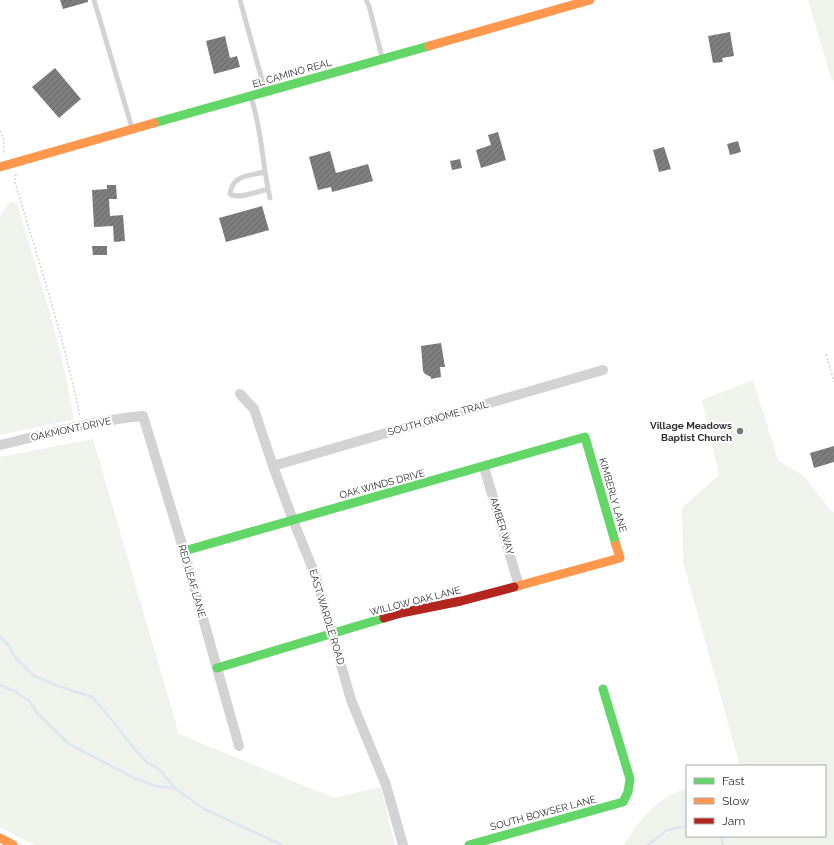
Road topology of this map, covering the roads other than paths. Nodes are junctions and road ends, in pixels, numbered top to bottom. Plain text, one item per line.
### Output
1 (94, 0) edge
2 (240, 0) edge
3 (366, 0) edge
4 (590, 0) edge
5 (382, 58) junction
6 (265, 92) junction
7 (250, 96) junction
8 (132, 129) junction
9 (0, 167) edge
10 (264, 172) junction
11 (268, 189) junction
12 (270, 198) dead end
13 (603, 370) dead end
14 (240, 394) dead end
15 (143, 416) joint
16 (585, 437) joint
17 (0, 445) edge
18 (273, 466) junction
19 (484, 467) junction
20 (293, 520) junction
21 (184, 551) junction
22 (620, 558) joint
23 (520, 586) junction
24 (332, 634) junction
25 (217, 668) junction
26 (603, 689) dead end
27 (239, 746) dead end
28 (0, 838) edge
29 (13, 845) edge
30 (403, 845) edge
31 (469, 845) edge

1 - 8 lane
2 - 6 lane
3 - 5 lane
4 - 5 street, EL CAMINO REAL
5 - 6 street, EL CAMINO REAL
6 - 7 street, EL CAMINO REAL
7 - 8 street, EL CAMINO REAL
7 - 10 lane
8 - 9 street, EL CAMINO REAL
10 - 11 lane
10 - 11 lane
11 - 12 lane
13 - 18 street, SOUTH GNOME TRAIL
14 - 18 street, EAST WARDLE ROAD
15 - 17 street, OAKMONT DRIVE
15 - 21 street, RED LEAF LANE
16 - 19 street, OAK WINDS DRIVE
16 - 22 street, KIMBERLY LANE
18 - 20 street, EAST WARDLE ROAD
19 - 20 street, OAK WINDS DRIVE
19 - 23 street, AMBER WAY
20 - 21 street, OAK WINDS DRIVE
20 - 24 street, EAST WARDLE ROAD
21 - 25 street, RED LEAF LANE
22 - 23 street, WILLOW OAK LANE
23 - 24 street, WILLOW OAK LANE
24 - 25 street, WILLOW OAK LANE
24 - 30 street, EAST WARDLE ROAD
25 - 27 street, RED LEAF LANE
26 - 31 street, SOUTH BOWSER LANE
28 - 29 street

